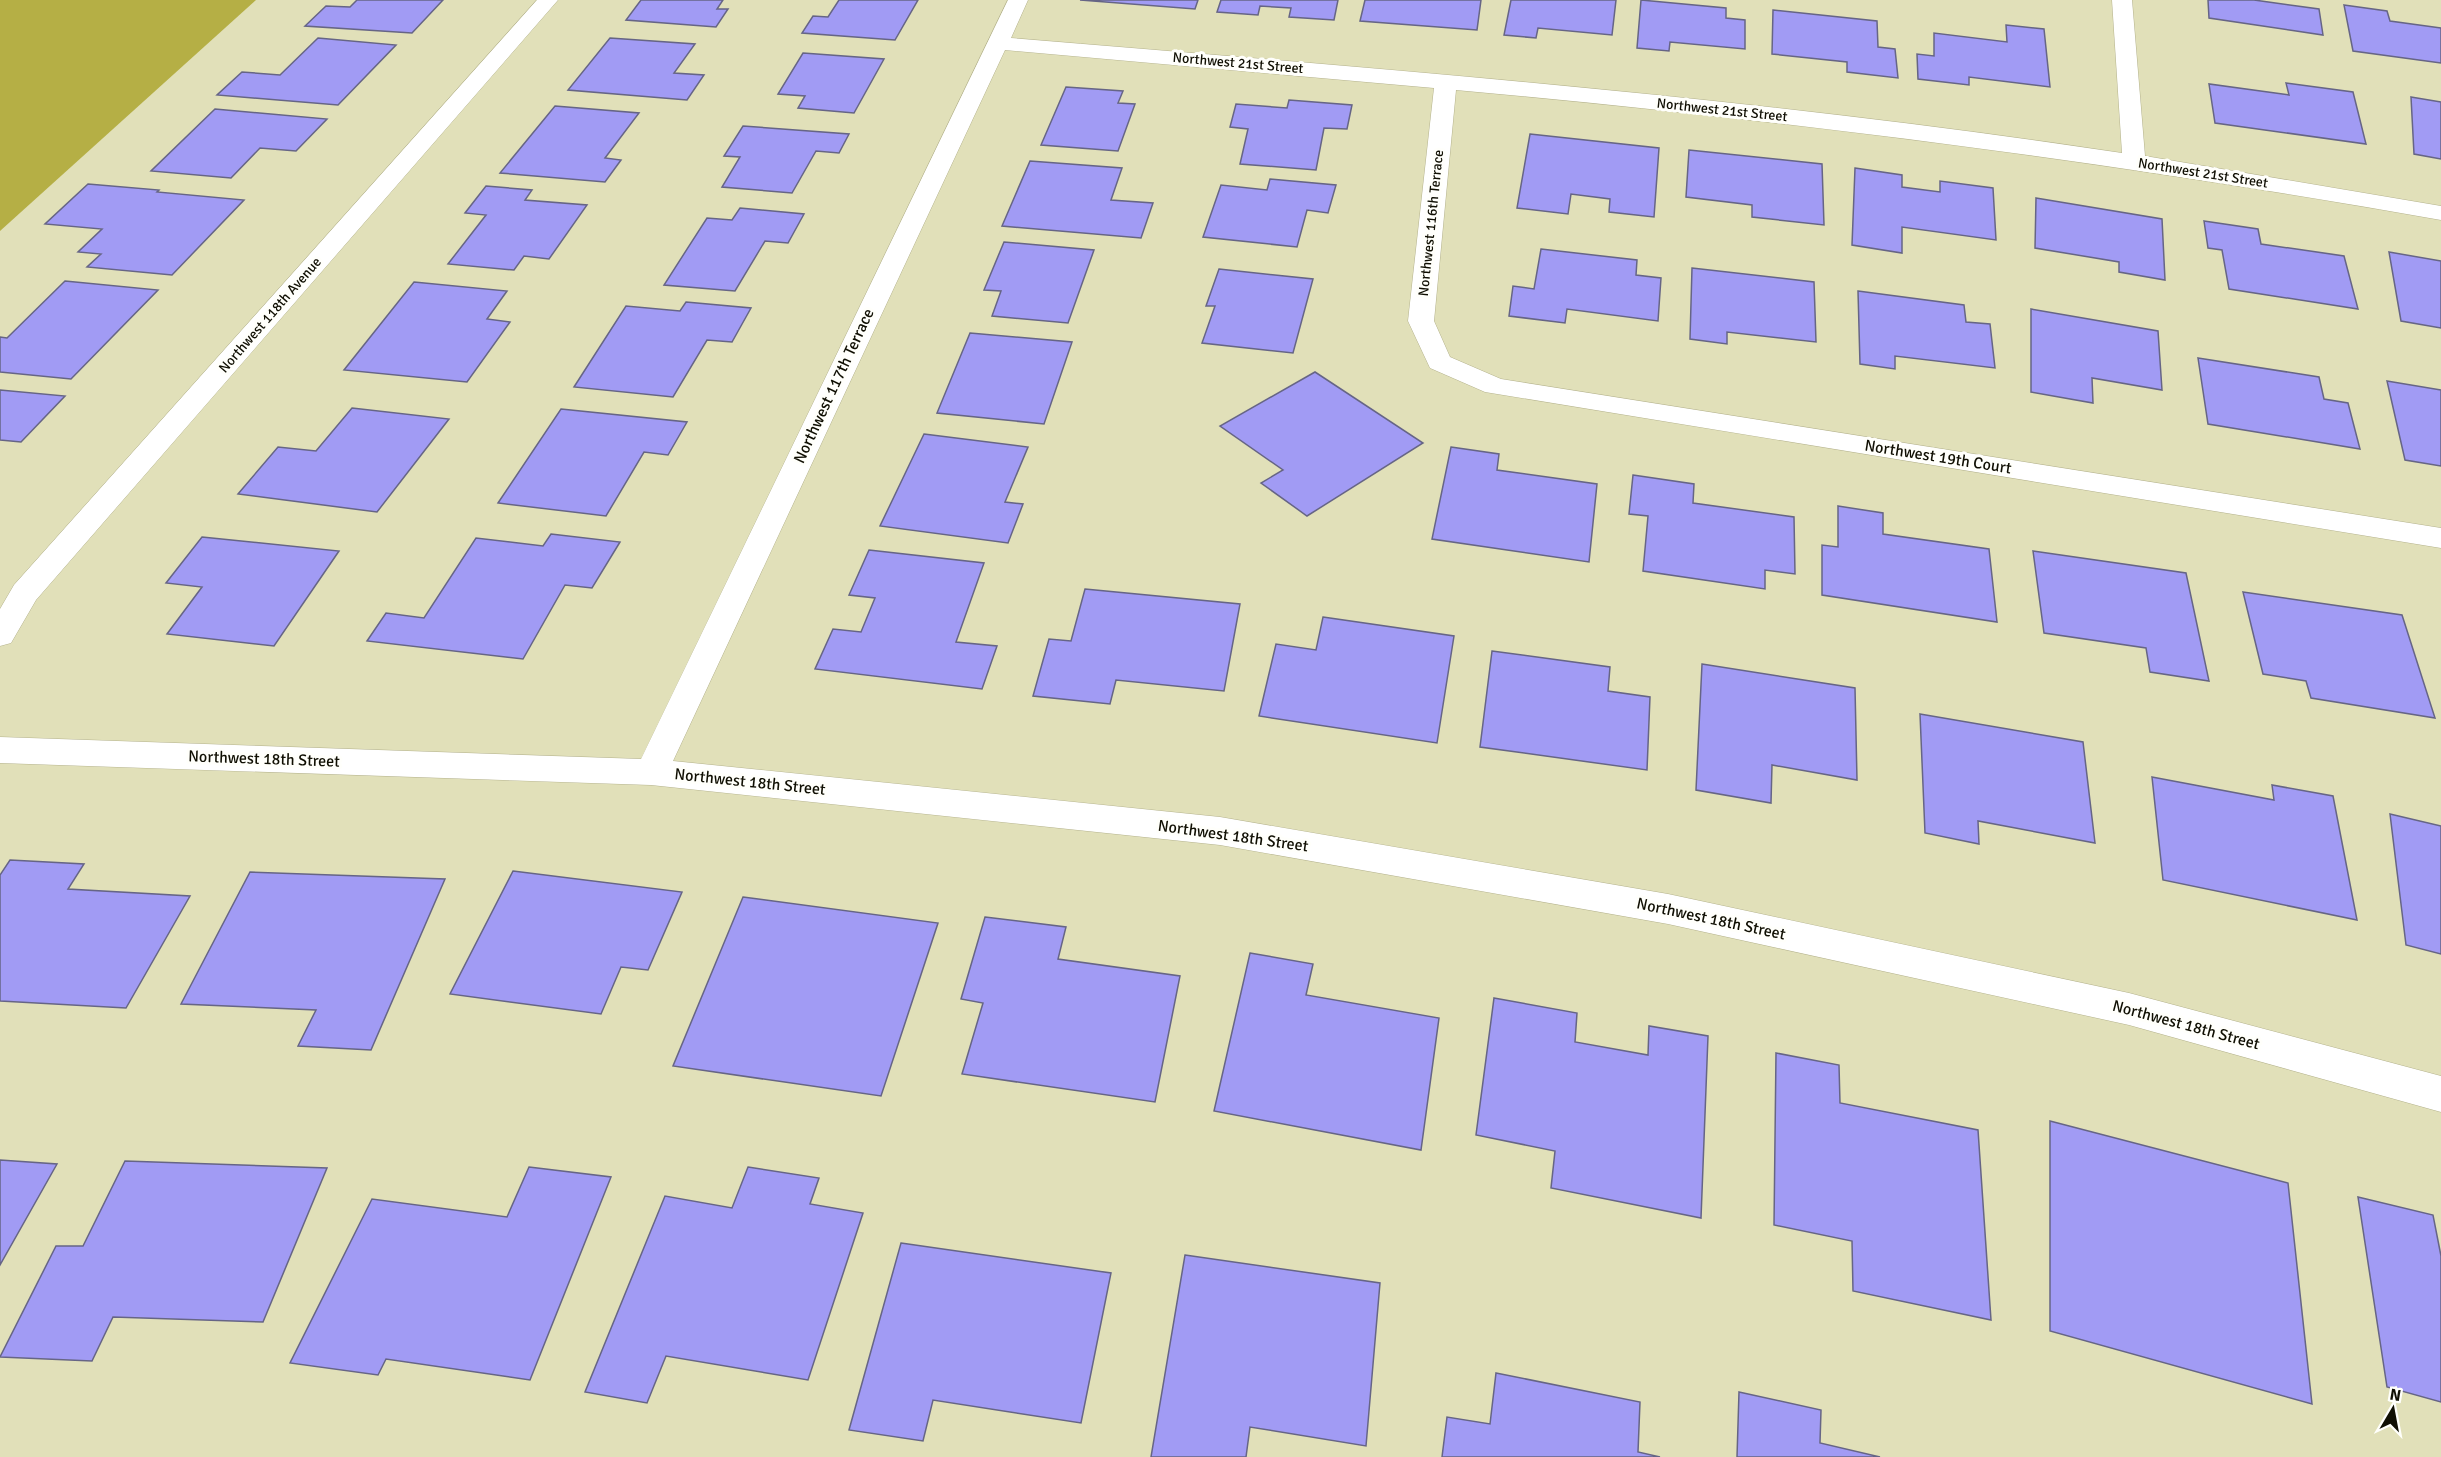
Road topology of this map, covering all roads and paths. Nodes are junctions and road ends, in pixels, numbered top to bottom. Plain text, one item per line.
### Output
1 (548, 0) edge
2 (1018, 0) edge
3 (2122, 0) edge
4 (998, 43) junction
5 (1446, 81) junction
6 (2134, 161) junction
7 (2441, 213) edge
8 (1439, 362) joint
9 (2441, 538) edge
10 (0, 635) edge
11 (0, 750) edge
12 (651, 772) junction
13 (2441, 1094) edge

1 - 10 street, Northwest 118th Avenue
2 - 4 street, Northwest 117th Terrace
3 - 6 street
4 - 5 street, Northwest 21st Street
4 - 12 street, Northwest 117th Terrace
5 - 6 street, Northwest 21st Street
5 - 8 street, Northwest 116th Terrace
6 - 7 street, Northwest 21st Street
8 - 9 street, Northwest 19th Court
11 - 12 street, Northwest 18th Street
12 - 13 street, Northwest 18th Street

